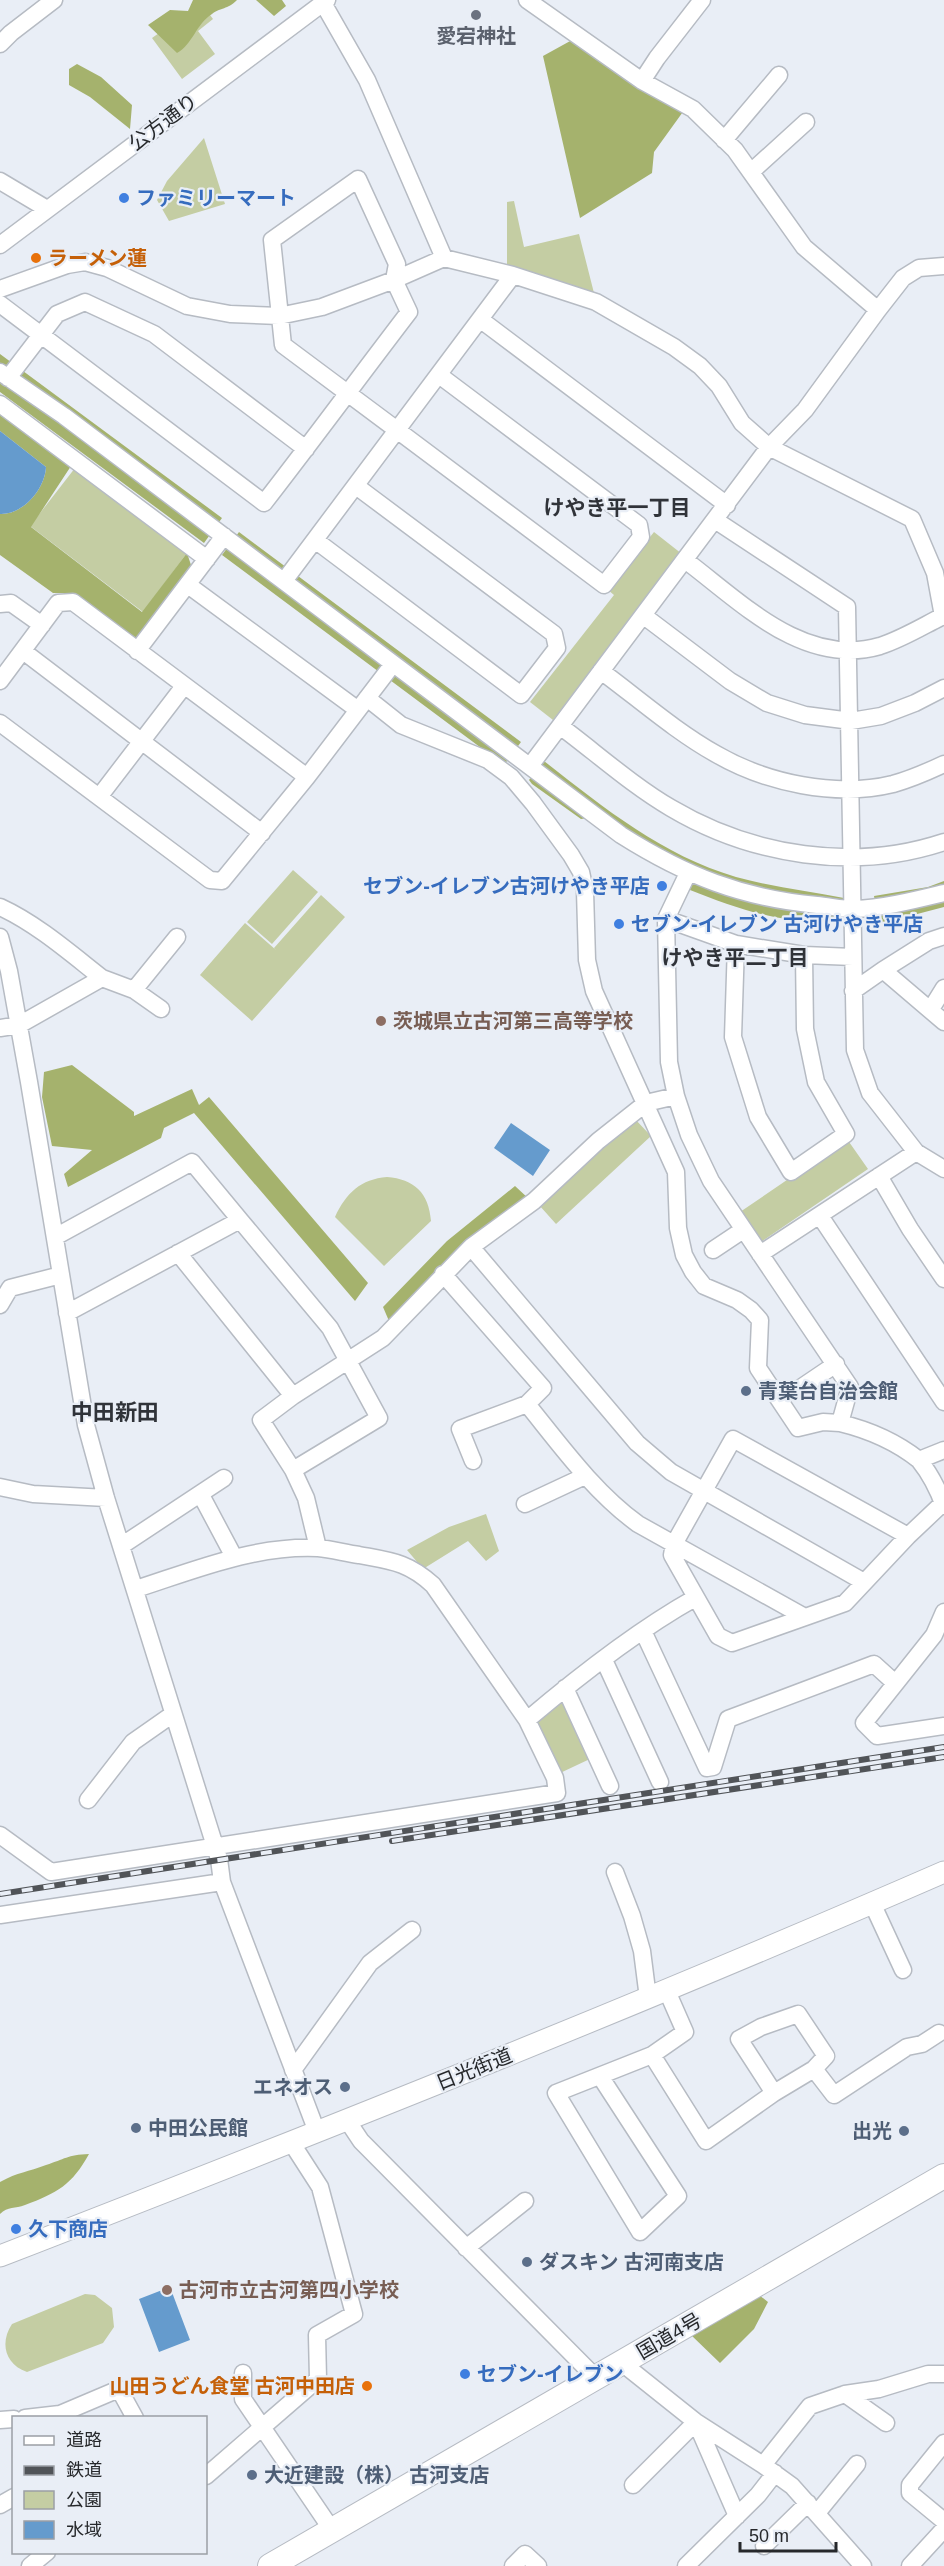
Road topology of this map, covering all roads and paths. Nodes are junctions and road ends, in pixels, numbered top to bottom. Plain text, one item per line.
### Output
1 (54, 0) edge
2 (527, 0) edge
3 (702, 0) edge
4 (325, 1) edge
5 (0, 44) edge
6 (779, 75) dead end
7 (642, 81) junction
8 (807, 122) dead end
9 (724, 140) junction
10 (751, 172) junction
11 (0, 181) edge
12 (47, 209) junction
13 (0, 245) edge
14 (444, 258) junction
15 (944, 266) edge
16 (513, 275) junction
17 (394, 280) junction
18 (0, 289) edge
19 (0, 304) edge
20 (878, 309) junction
21 (279, 316) junction
22 (481, 320) junction
23 (40, 335) junction
24 (4, 375) edge
25 (439, 375) junction
26 (347, 393) junction
27 (0, 404) edge
28 (398, 429) junction
29 (769, 447) junction
30 (306, 449) junction
31 (356, 486) junction
32 (727, 505) junction
33 (715, 520) junction
34 (224, 536) junction
35 (315, 540) junction
36 (207, 559) junction
37 (685, 560) junction
38 (284, 581) junction
39 (188, 585) junction
40 (0, 604) edge
41 (644, 616) junction
42 (944, 616) edge
43 (42, 625) junction
44 (23, 651) junction
45 (137, 651) junction
46 (849, 651) junction
47 (393, 664) junction
48 (602, 671) junction
49 (0, 681) edge
50 (184, 686) junction
51 (944, 688) edge
52 (362, 704) junction
53 (851, 721) junction
54 (0, 723) edge
55 (560, 726) junction
56 (141, 741) junction
57 (944, 764) edge
58 (530, 766) junction
59 (307, 777) junction
60 (852, 789) junction
61 (99, 797) junction
62 (262, 833) junction
63 (944, 842) edge
64 (853, 858) junction
65 (688, 873) junction
66 (944, 893) edge
67 (0, 907) edge
68 (854, 909) junction
69 (666, 920) junction
70 (944, 936) edge
71 (0, 937) edge
72 (177, 937) dead end
73 (736, 944) junction
74 (804, 955) junction
75 (853, 957) junction
76 (883, 970) junction
77 (102, 978) junction
78 (944, 988) edge
79 (134, 990) junction
80 (853, 991) junction
81 (161, 1009) dead end
82 (931, 1009) junction
83 (944, 1022) edge
84 (19, 1025) junction
85 (0, 1028) edge
86 (676, 1096) junction
87 (646, 1103) junction
88 (916, 1152) junction
89 (944, 1169) edge
90 (879, 1176) junction
91 (820, 1216) junction
92 (240, 1220) junction
93 (743, 1230) junction
94 (55, 1237) junction
95 (471, 1247) junction
96 (713, 1250) dead end
97 (178, 1253) junction
98 (760, 1254) junction
99 (443, 1274) junction
100 (61, 1275) junction
101 (944, 1279) edge
102 (0, 1305) edge
103 (67, 1313) junction
104 (347, 1363) junction
105 (836, 1364) junction
106 (799, 1389) dead end
107 (293, 1396) junction
108 (944, 1402) edge
109 (526, 1404) junction
110 (840, 1422) junction
111 (944, 1450) edge
112 (919, 1460) junction
113 (473, 1461) dead end
114 (293, 1470) junction
115 (585, 1476) junction
116 (224, 1478) dead end
117 (0, 1487) edge
118 (705, 1493) junction
119 (201, 1495) junction
120 (106, 1498) junction
121 (525, 1504) dead end
122 (944, 1504) edge
123 (908, 1536) junction
124 (674, 1544) junction
125 (121, 1546) junction
126 (318, 1548) junction
127 (234, 1557) junction
128 (864, 1582) junction
129 (136, 1589) junction
130 (695, 1598) junction
131 (944, 1614) edge
132 (803, 1616) junction
133 (643, 1631) junction
134 (604, 1660) junction
135 (896, 1683) junction
136 (565, 1688) junction
137 (173, 1714) junction
138 (527, 1720) junction
139 (944, 1726) edge
140 (660, 1782) dead end
141 (610, 1786) dead end
142 (88, 1800) dead end
143 (0, 1835) edge
144 (215, 1846) junction
145 (615, 1872) dead end
146 (944, 1872) edge
147 (222, 1882) junction
148 (872, 1903) junction
149 (0, 1915) edge
150 (412, 1930) dead end
151 (903, 1970) dead end
152 (658, 1995) junction
153 (939, 2032) dead end
154 (652, 2055) junction
155 (814, 2069) junction
156 (293, 2070) junction
157 (600, 2076) junction
158 (774, 2093) junction
159 (347, 2120) junction
160 (317, 2132) junction
161 (291, 2142) junction
162 (944, 2176) edge
163 (525, 2201) dead end
164 (466, 2247) junction
165 (0, 2256) edge
166 (621, 2363) junction
167 (243, 2373) dead end
168 (944, 2374) edge
169 (596, 2378) junction
170 (845, 2394) junction
171 (42, 2416) edge
172 (134, 2416) edge
173 (696, 2422) junction
174 (886, 2423) dead end
175 (261, 2428) junction
176 (944, 2443) edge
177 (857, 2464) dead end
178 (769, 2469) junction
179 (207, 2475) edge
180 (633, 2485) dead end
181 (813, 2508) junction
182 (737, 2516) junction
183 (944, 2521) edge
184 (944, 2529) edge
185 (332, 2530) junction
186 (764, 2546) dead end
187 (46, 2554) edge
188 (858, 2565) edge
189 (30, 2566) edge
190 (270, 2566) edge
191 (513, 2566) edge
192 (538, 2566) edge
193 (686, 2566) edge
194 (910, 2566) edge

1 - 5 street
2 - 7 street
3 - 7 street
4 - 12 street, 公方通り
4 - 14 street
6 - 9 street
7 - 9 street
8 - 10 street
9 - 10 street
10 - 20 street
11 - 12 street
12 - 13 street, 公方通り
14 - 16 street
14 - 17 street
15 - 20 street
16 - 22 street
16 - 29 street
17 - 21 street
17 - 21 street
17 - 26 street
18 - 21 street
19 - 23 street
20 - 29 street
21 - 26 street
22 - 25 street
22 - 32 street
23 - 24 street
23 - 30 street
23 - 30 street
24 - 34 street
25 - 28 street
25 - 28 street
26 - 28 street
26 - 30 street
27 - 36 street
28 - 31 street
29 - 32 street
29 - 42 street
31 - 35 street
31 - 35 street
32 - 33 street
33 - 37 street
33 - 46 street
34 - 36 street
34 - 38 street
35 - 38 street
36 - 39 street
37 - 41 street
37 - 46 street
38 - 47 street
39 - 45 street
39 - 52 street
40 - 43 street
41 - 48 street
41 - 53 street
42 - 46 street
43 - 44 street
43 - 45 street
44 - 49 street
44 - 56 street
45 - 50 street
46 - 53 street
47 - 52 street
47 - 58 street
48 - 55 street
48 - 60 street
50 - 56 street
50 - 59 street
51 - 53 street
52 - 59 street
52 - 87 street
53 - 60 street
54 - 61 street
55 - 58 street
55 - 64 street
56 - 61 street
56 - 62 street
57 - 60 street
58 - 65 street
59 - 62 street
60 - 64 street
61 - 62 street
63 - 64 street
64 - 68 street
65 - 68 street
65 - 69 street
66 - 68 street
67 - 77 street
68 - 75 street
69 - 73 street
69 - 86 street
70 - 76 street
71 - 84 street
72 - 79 street
73 - 74 street
73 - 74 street
74 - 75 street
75 - 80 street
76 - 80 street
76 - 82 street
77 - 79 street
77 - 84 street
78 - 82 street
79 - 81 street
80 - 88 street
82 - 83 street
84 - 85 street
84 - 94 street
86 - 87 street
86 - 93 street
87 - 95 street
87 - 110 street
88 - 89 street
88 - 90 street
90 - 91 street
90 - 101 street
91 - 98 street
91 - 108 street
92 - 94 street
92 - 97 street
92 - 104 street
93 - 96 street
93 - 98 street
94 - 100 street
95 - 99 street
95 - 118 street
97 - 103 street
97 - 107 street
98 - 105 street
99 - 104 street
99 - 109 street
100 - 102 street
100 - 103 street
103 - 120 street
104 - 107 street
104 - 114 street
105 - 106 street
105 - 110 street
107 - 114 street
109 - 113 street
109 - 115 street
110 - 112 street
111 - 112 street
112 - 122 street
114 - 126 street
115 - 121 street
115 - 124 street
116 - 119 street
117 - 120 street
118 - 123 street
118 - 124 street
118 - 128 street
119 - 125 street
119 - 127 street
120 - 125 street
122 - 123 street
123 - 128 street
124 - 130 street
124 - 132 street
125 - 129 street
126 - 127 street
126 - 138 street
127 - 129 street
128 - 132 street
129 - 137 street
130 - 132 street
130 - 133 street
131 - 135 street
133 - 134 street
133 - 135 street
134 - 136 street
134 - 140 street
135 - 139 street
136 - 138 street
136 - 141 street
137 - 142 street
137 - 144 street
138 - 144 street
143 - 144 street
144 - 147 street
145 - 152 street
146 - 148 main road, 日光街道
147 - 149 street
147 - 156 street
148 - 151 street
148 - 152 main road, 日光街道
150 - 156 street
152 - 154 street
152 - 159 main road, 日光街道
153 - 155 street
154 - 157 street
154 - 158 street
155 - 158 street
155 - 158 street
156 - 160 street
157 - 157 street
159 - 160 main road, 日光街道
159 - 164 street
160 - 161 main road, 日光街道
161 - 165 main road, 日光街道
161 - 175 street
162 - 166 highway, 国道4号
163 - 164 street
164 - 169 street
166 - 169 highway, 国道4号
166 - 173 street
167 - 175 street
168 - 170 street
169 - 185 highway, 国道4号
170 - 174 street
170 - 178 street
171 - 172 street
173 - 178 street
173 - 180 street
173 - 182 street
175 - 179 street
175 - 185 street
176 - 183 street
177 - 181 street
178 - 181 street
178 - 182 street
181 - 186 street
181 - 188 street
182 - 193 street
184 - 194 street
185 - 190 highway, 国道4号
187 - 189 street
191 - 192 street

